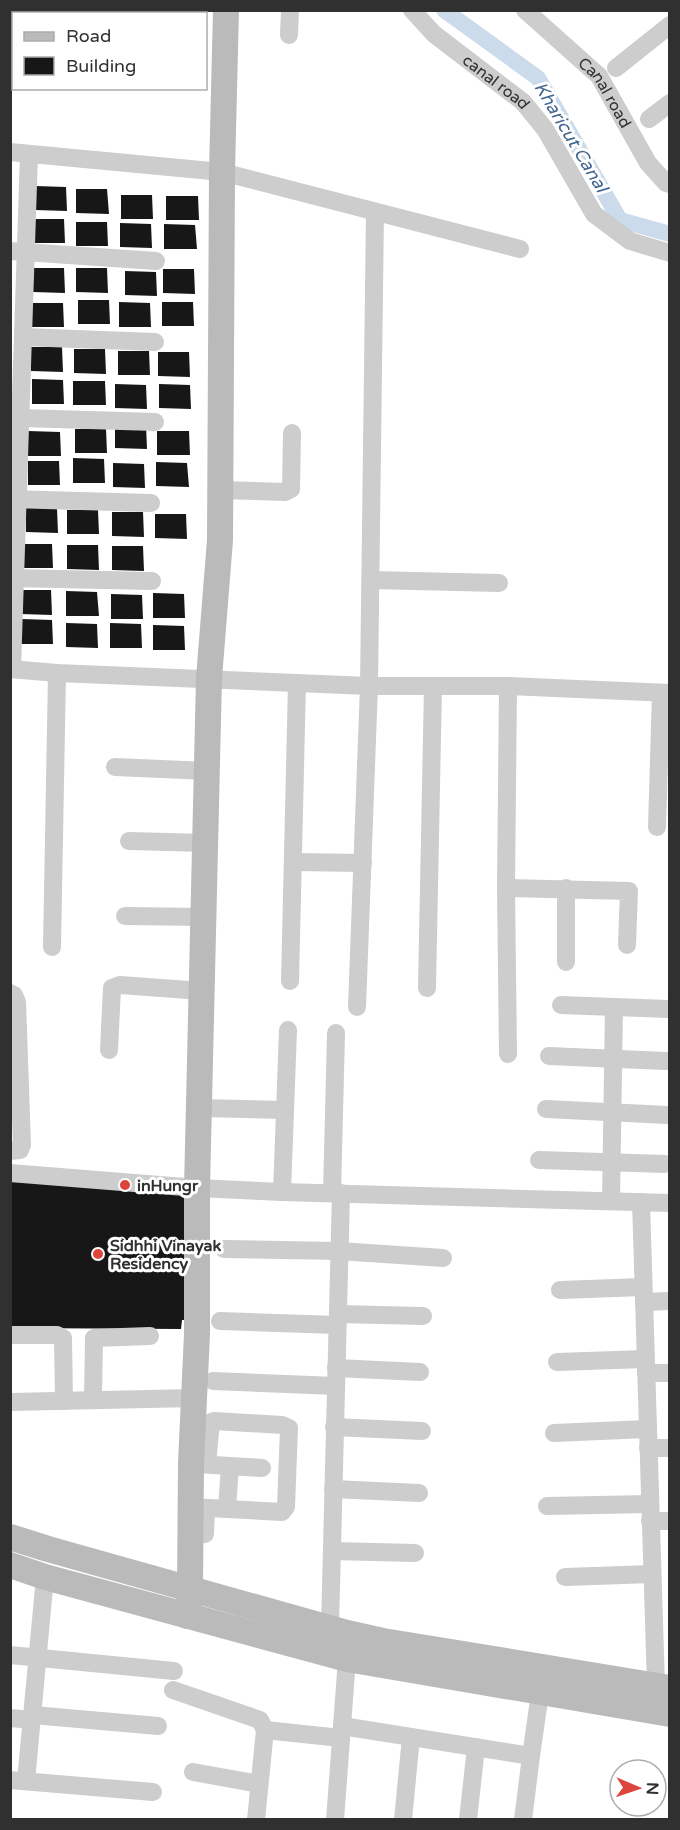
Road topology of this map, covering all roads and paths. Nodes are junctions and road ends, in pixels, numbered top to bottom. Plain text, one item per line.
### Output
1 (226, 10) edge
2 (290, 10) edge
3 (412, 10) edge
4 (525, 10) edge
5 (669, 25) edge
6 (290, 35) dead end
7 (616, 68) dead end
8 (669, 103) edge
9 (650, 119) dead end
10 (10, 152) edge
11 (29, 154) junction
12 (222, 172) junction
13 (669, 184) edge
14 (375, 212) junction
15 (520, 249) dead end
16 (19, 251) edge
17 (669, 253) edge
18 (156, 261) dead end
19 (23, 338) junction
20 (155, 342) dead end
21 (21, 418) junction
22 (155, 422) dead end
23 (292, 433) dead end
24 (221, 490) junction
25 (14, 499) edge
26 (151, 502) dead end
27 (13, 578) edge
28 (371, 580) junction
29 (152, 581) dead end
30 (499, 583) dead end
31 (11, 669) edge
32 (57, 673) junction
33 (209, 678) junction
34 (297, 683) junction
35 (369, 686) junction
36 (433, 686) junction
37 (508, 686) junction
38 (665, 693) edge
39 (115, 767) dead end
40 (208, 771) junction
41 (664, 783) edge
42 (657, 827) dead end
43 (129, 841) dead end
44 (206, 843) junction
45 (293, 862) junction
46 (363, 863) junction
47 (506, 888) junction
48 (566, 888) junction
49 (125, 916) dead end
50 (204, 917) junction
51 (627, 945) dead end
52 (52, 947) dead end
53 (566, 962) dead end
54 (290, 981) dead end
55 (427, 988) dead end
56 (202, 990) junction
57 (10, 993) edge
58 (561, 1005) dead end
59 (357, 1007) dead end
60 (614, 1007) junction
61 (668, 1009) edge
62 (288, 1030) dead end
63 (336, 1033) dead end
64 (109, 1050) dead end
65 (508, 1054) dead end
66 (549, 1056) dead end
67 (613, 1059) junction
68 (666, 1061) dead end
69 (15, 1068) edge
70 (199, 1108) junction
71 (546, 1109) dead end
72 (285, 1110) junction
73 (613, 1112) junction
74 (667, 1115) dead end
75 (10, 1151) edge
76 (539, 1160) dead end
77 (612, 1162) junction
78 (665, 1164) dead end
79 (10, 1173) edge
80 (197, 1188) junction
81 (282, 1192) junction
82 (337, 1193) junction
83 (611, 1201) junction
84 (640, 1202) junction
85 (669, 1203) edge
86 (224, 1248) dead end
87 (339, 1251) junction
88 (443, 1258) dead end
89 (560, 1290) dead end
90 (644, 1295) junction
91 (669, 1302) edge
92 (423, 1316) dead end
93 (338, 1319) junction
94 (220, 1321) dead end
95 (10, 1335) edge
96 (150, 1336) dead end
97 (557, 1362) dead end
98 (646, 1366) junction
99 (420, 1372) dead end
100 (669, 1373) edge
101 (336, 1377) junction
102 (213, 1382) dead end
103 (194, 1398) junction
104 (93, 1400) junction
105 (64, 1401) junction
106 (10, 1402) edge
107 (334, 1427) junction
108 (647, 1430) junction
109 (422, 1431) dead end
110 (554, 1433) dead end
111 (669, 1448) edge
112 (648, 1449) junction
113 (199, 1464) junction
114 (230, 1466) junction
115 (262, 1468) dead end
116 (333, 1489) junction
117 (419, 1493) dead end
118 (547, 1506) dead end
119 (198, 1508) junction
120 (227, 1509) junction
121 (650, 1513) junction
122 (669, 1521) edge
123 (205, 1534) dead end
124 (10, 1537) edge
125 (332, 1551) junction
126 (415, 1553) dead end
127 (10, 1565) edge
128 (652, 1574) junction
129 (45, 1577) junction
130 (565, 1577) dead end
131 (190, 1590) junction
132 (661, 1596) edge
133 (188, 1616) junction
134 (330, 1627) junction
135 (10, 1655) edge
136 (38, 1658) junction
137 (347, 1659) junction
138 (174, 1671) dead end
139 (662, 1687) edge
140 (173, 1690) dead end
141 (540, 1693) junction
142 (669, 1714) edge
143 (10, 1718) edge
144 (32, 1718) junction
145 (158, 1726) dead end
146 (265, 1730) junction
147 (342, 1732) junction
148 (411, 1737) junction
149 (476, 1748) junction
150 (531, 1756) junction
151 (193, 1772) dead end
152 (19, 1780) edge
153 (259, 1784) junction
154 (153, 1792) dead end
155 (256, 1820) edge
156 (335, 1820) edge
157 (403, 1820) edge
158 (468, 1820) edge
159 (523, 1820) edge

1 - 12 street
2 - 6 street
3 - 17 street, canal road
4 - 13 street, Canal road
5 - 7 street
8 - 9 street
10 - 11 street
11 - 12 street
11 - 16 street
12 - 14 street
12 - 24 street
14 - 15 street
14 - 28 street
16 - 18 street
16 - 19 street
19 - 20 street
19 - 21 street
21 - 22 street
21 - 25 street
23 - 24 street
24 - 33 street
25 - 26 street
25 - 27 street
27 - 29 street
27 - 31 street
28 - 30 street
28 - 35 street
31 - 32 street
32 - 33 street
32 - 52 street
33 - 34 street
33 - 40 street
34 - 35 street
34 - 45 street
35 - 36 street
35 - 46 street
36 - 37 street
36 - 55 street
37 - 38 street
37 - 47 street
38 - 41 street
39 - 40 street
40 - 44 street
41 - 42 street
43 - 44 street
44 - 50 street
45 - 46 street
45 - 54 street
46 - 59 street
47 - 48 street
47 - 65 street
48 - 51 street
48 - 53 street
49 - 50 street
50 - 56 street
56 - 64 street
56 - 70 street
57 - 69 street
58 - 60 street
60 - 61 street
60 - 67 street
62 - 72 street
63 - 82 street
66 - 67 street
67 - 68 street
67 - 73 street
69 - 75 street
70 - 72 street
70 - 80 street
71 - 73 street
72 - 81 street
73 - 74 street
73 - 77 street
76 - 77 street
77 - 78 street
77 - 83 street
79 - 80 street
80 - 81 street
80 - 103 street
81 - 82 street
82 - 83 street
82 - 87 street
83 - 84 street
84 - 85 street
84 - 90 street
86 - 87 street
87 - 88 street
87 - 93 street
89 - 90 street
90 - 91 street
90 - 98 street
92 - 93 street
93 - 94 street
93 - 101 street
95 - 105 street
96 - 104 street
97 - 98 street
98 - 100 street
98 - 108 street
99 - 101 street
101 - 102 street
101 - 107 street
103 - 104 street
103 - 113 street
104 - 105 street
105 - 106 street
107 - 109 street
107 - 116 street
108 - 110 street
108 - 112 street
111 - 112 street
112 - 121 street
113 - 114 street
113 - 119 street
113 - 120 street
114 - 115 street
114 - 120 street
116 - 117 street
116 - 125 street
118 - 121 street
119 - 120 street
119 - 123 street
119 - 131 street
121 - 122 street
121 - 128 street
124 - 131 street
125 - 126 street
125 - 134 street
127 - 129 street
128 - 130 street
128 - 132 street
129 - 133 street
129 - 136 street
131 - 133 street
131 - 134 street
132 - 139 street
133 - 137 street
134 - 139 street
135 - 136 street
136 - 138 street
136 - 144 street
137 - 141 street
137 - 147 street
140 - 146 street
141 - 142 street
141 - 150 street
143 - 144 street
144 - 145 street
144 - 152 street
146 - 147 street
146 - 153 street
147 - 148 street
147 - 156 street
148 - 149 street
148 - 157 street
149 - 150 street
149 - 158 street
150 - 159 street
151 - 153 street
152 - 154 street
153 - 155 street

